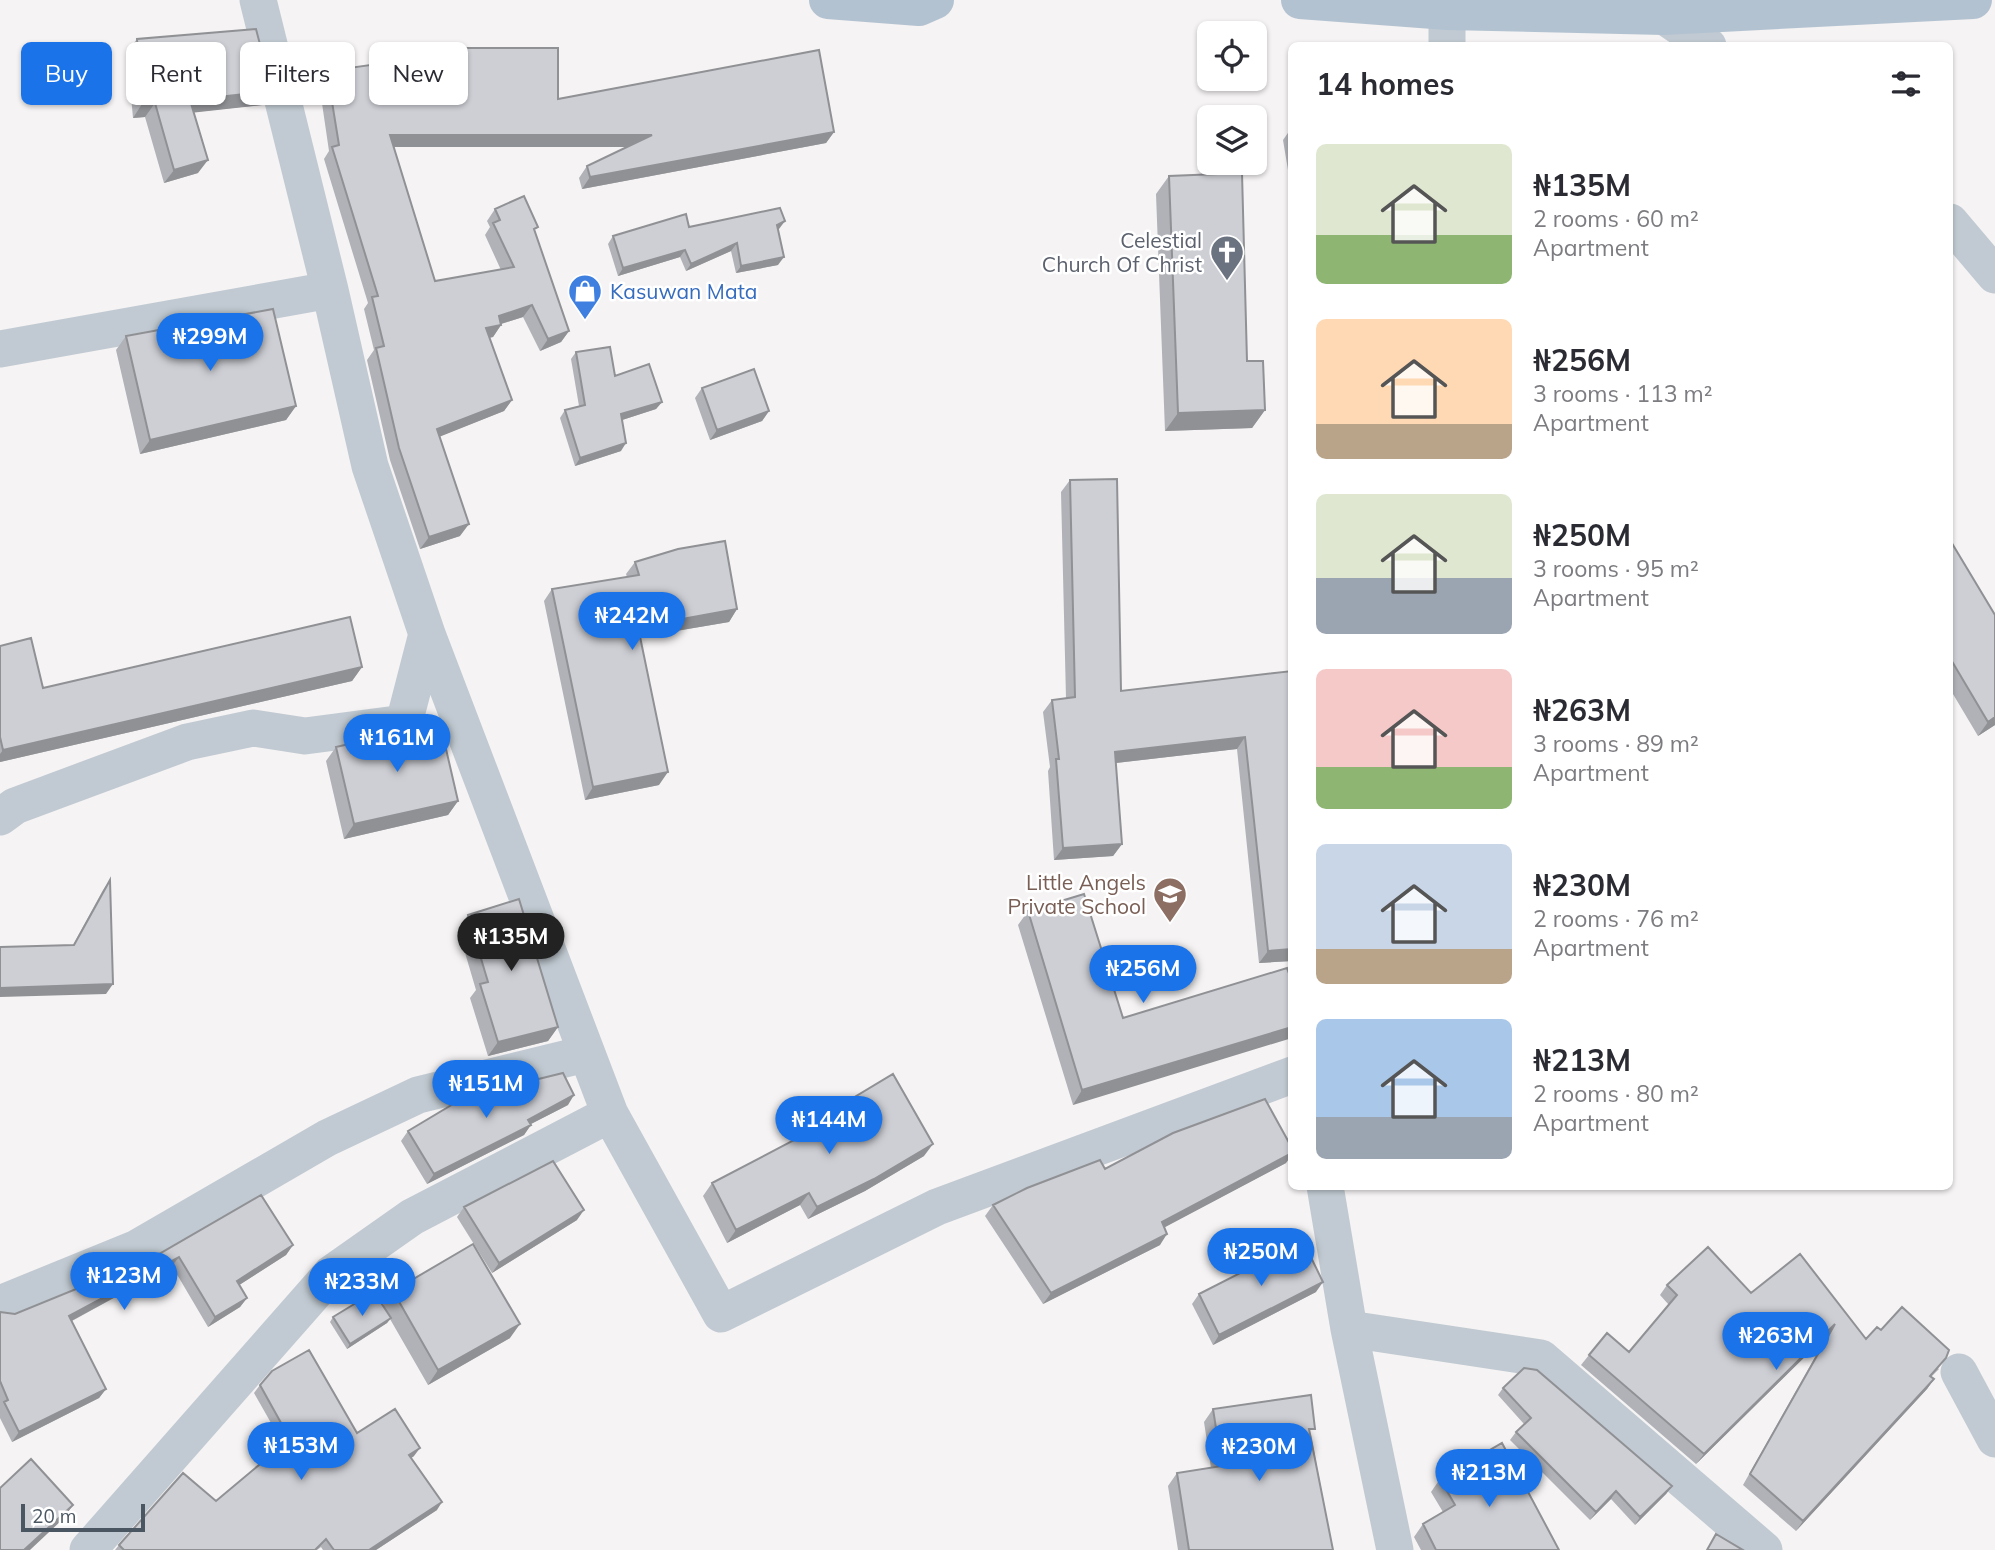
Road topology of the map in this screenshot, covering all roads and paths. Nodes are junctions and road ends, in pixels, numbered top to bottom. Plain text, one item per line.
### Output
1 (258, 0) edge
2 (828, 0) edge
3 (1300, 0) edge
4 (1973, 0) edge
5 (927, 3) edge
6 (1838, 3) edge
7 (1664, 16) junction
8 (1447, 28) edge
9 (1702, 42) edge
10 (1953, 226) edge
11 (1995, 275) edge
12 (330, 290) junction
13 (0, 349) edge
14 (427, 634) junction
15 (0, 817) edge
16 (585, 1054) junction
17 (1288, 1076) edge
18 (610, 1114) junction
19 (1326, 1190) edge
20 (2, 1298) edge
21 (1349, 1329) junction
22 (1959, 1372) dead end
23 (1995, 1439) edge
24 (88, 1550) edge
25 (1395, 1550) edge
26 (1764, 1550) edge

1 - 12 street
2 - 5 main road
3 - 8 main road
4 - 6 main road
6 - 7 main road
7 - 8 main road
7 - 9 street
10 - 11 street
12 - 13 street
12 - 14 street
14 - 15 street
14 - 16 street
16 - 18 street
16 - 20 street
17 - 18 street
18 - 24 street
19 - 21 street
21 - 25 street
21 - 26 street
22 - 23 street

